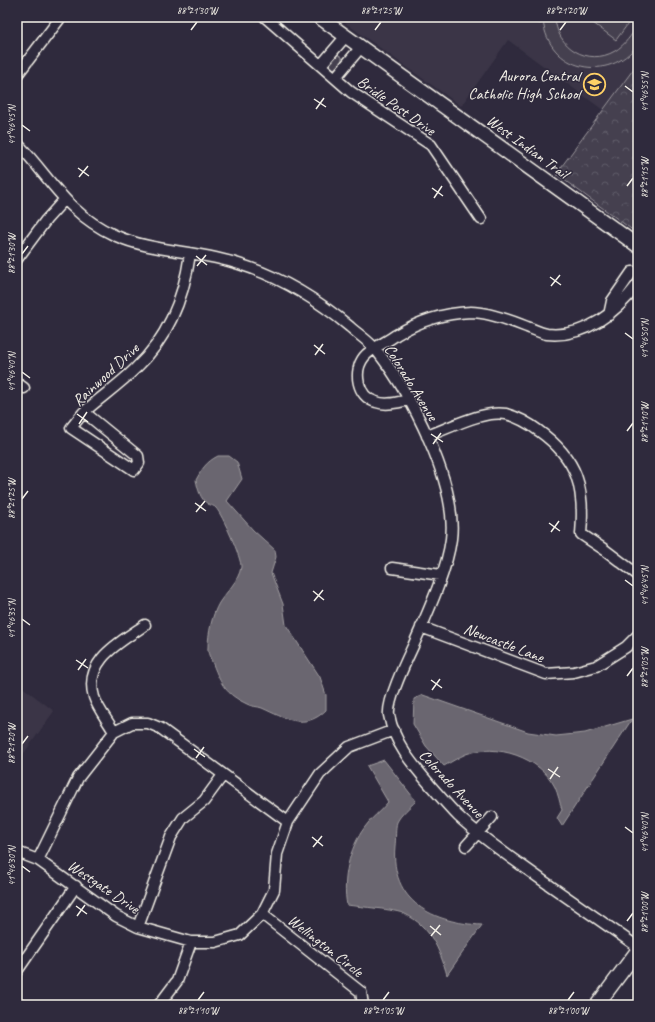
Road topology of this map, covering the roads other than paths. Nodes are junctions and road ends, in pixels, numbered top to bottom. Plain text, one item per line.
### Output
1 (61, 17) edge
2 (265, 17) edge
3 (320, 17) edge
4 (346, 36) junction
5 (361, 47) junction
6 (321, 65) junction
7 (17, 75) edge
8 (335, 78) junction
9 (17, 143) edge
10 (64, 200) junction
11 (481, 219) dead end
12 (21, 246) edge
13 (638, 246) edge
14 (190, 254) junction
15 (17, 259) edge
16 (638, 272) edge
17 (638, 284) edge
18 (608, 315) junction
19 (375, 349) junction
20 (409, 400) junction
21 (84, 412) junction
22 (427, 436) junction
23 (392, 568) dead end
24 (442, 575) junction
25 (638, 575) edge
26 (145, 625) dead end
27 (421, 626) junction
28 (638, 635) edge
29 (394, 730) junction
30 (114, 732) junction
31 (223, 775) junction
32 (492, 817) dead end
33 (288, 822) junction
34 (478, 833) junction
35 (466, 846) dead end
36 (17, 852) edge
37 (38, 860) junction
38 (76, 886) junction
39 (262, 914) junction
40 (138, 927) junction
41 (191, 942) junction
42 (638, 948) edge
43 (17, 971) edge
44 (17, 1003) edge
45 (20, 1005) edge
46 (159, 1005) edge
47 (363, 1005) edge
48 (597, 1005) edge

1 - 7 street
2 - 6 street, Bridle Post Drive
3 - 4 main road, West Indian Trail
4 - 5 main road, West Indian Trail
4 - 6 street
5 - 8 street, Bridle Post Drive
5 - 13 main road, West Indian Trail
6 - 8 street, Bridle Post Drive
8 - 11 street, Bridle Post Drive
9 - 10 street, Colorado Avenue
10 - 12 street
10 - 14 street, Colorado Avenue
12 - 15 street
14 - 19 street, Colorado Avenue
14 - 21 street, Rainwood Drive
16 - 18 street
17 - 18 street
18 - 19 street
19 - 20 street, Colorado Avenue
19 - 20 street
20 - 22 street, Colorado Avenue
21 - 21 street, Rainwood Drive
22 - 24 street, Colorado Avenue
22 - 25 street
23 - 24 street
24 - 27 street, Colorado Avenue
26 - 30 street
27 - 28 street, Newcastle Lane
27 - 29 street, Colorado Avenue
29 - 33 street, Westgate Drive
29 - 34 street, Colorado Avenue
30 - 31 street
30 - 37 street
31 - 33 street
31 - 40 street
32 - 34 street, Colorado Avenue
33 - 39 street, Westgate Drive
34 - 35 street, Colorado Avenue
34 - 42 street, Colorado Avenue
36 - 37 street, Westgate Drive
37 - 38 street, Westgate Drive
38 - 40 street, Westgate Drive
38 - 43 street
39 - 41 street, Westgate Drive
39 - 47 street, Wellington Circle
40 - 41 street, Westgate Drive
41 - 46 street
42 - 48 main road
44 - 45 street

